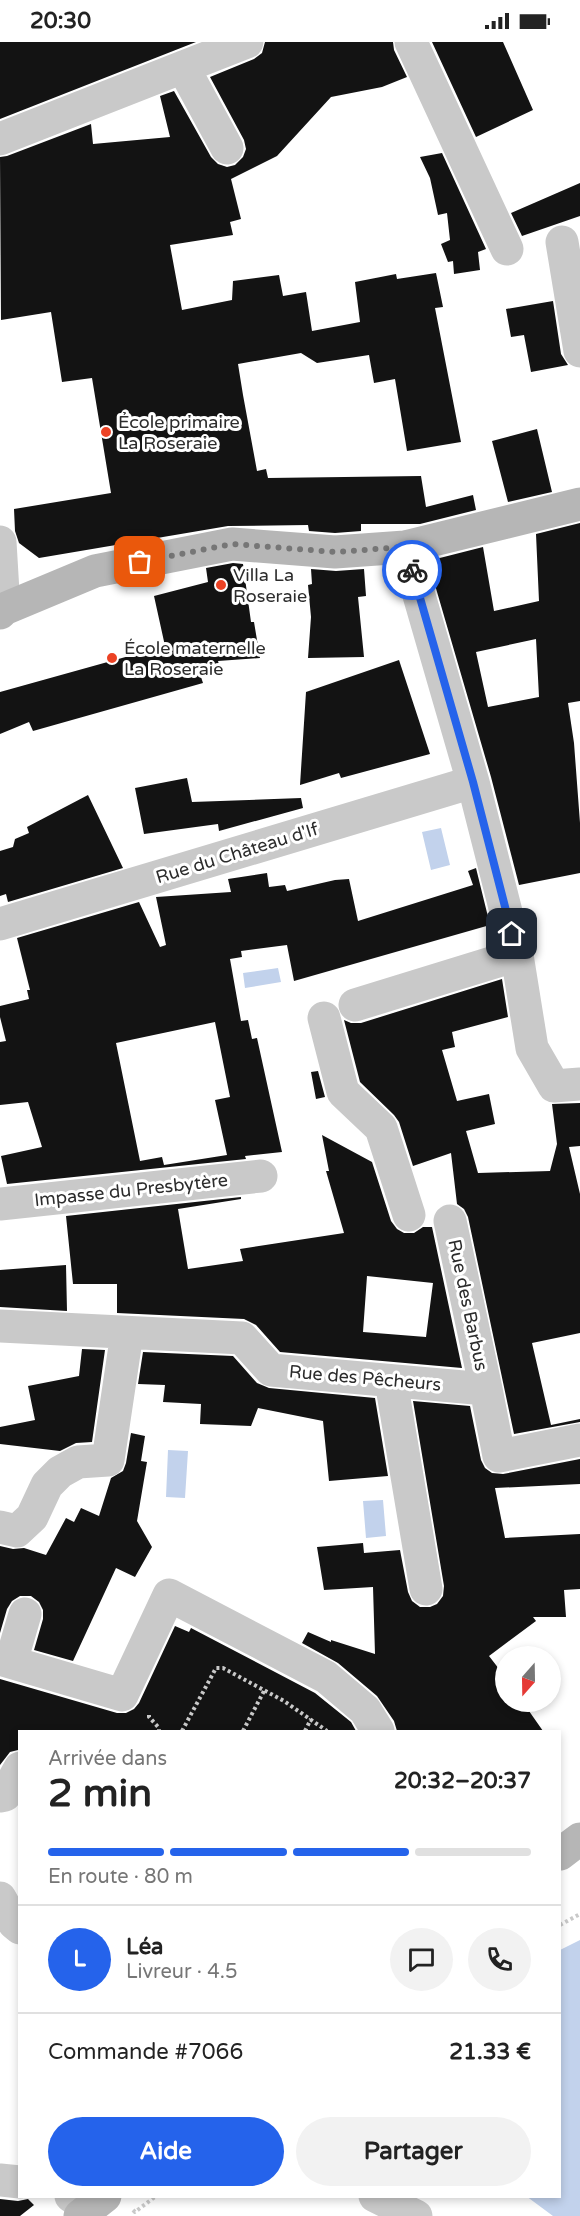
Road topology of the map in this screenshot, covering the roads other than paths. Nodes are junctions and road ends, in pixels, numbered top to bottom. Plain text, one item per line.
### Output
1 (247, 42) edge
2 (411, 42) edge
3 (183, 67) junction
4 (0, 139) edge
5 (227, 148) dead end
6 (562, 242) dead end
7 (507, 249) dead end
8 (580, 351) edge
9 (580, 504) edge
10 (0, 542) edge
11 (405, 547) junction
12 (2, 611) edge
13 (473, 782) junction
14 (0, 924) edge
15 (517, 955) junction
16 (355, 1005) dead end
17 (324, 1018) dead end
18 (580, 1083) edge
19 (261, 1176) dead end
20 (0, 1204) edge
21 (409, 1215) dead end
22 (450, 1221) dead end
23 (0, 1326) edge
24 (127, 1333) junction
25 (391, 1381) junction
26 (486, 1389) junction
27 (580, 1440) edge
28 (0, 1527) edge
29 (426, 1589) dead end
30 (25, 1614) dead end
31 (5, 1661) edge
32 (377, 1730) edge
33 (18, 1772) edge
34 (0, 1796) edge
35 (580, 1839) edge
36 (561, 1853) edge
37 (0, 1898) edge
38 (18, 1926) edge
39 (0, 2180) edge
40 (18, 2182) edge
41 (379, 2198) edge
42 (416, 2216) edge

1 - 3 street
2 - 7 street
3 - 4 street
3 - 5 street
6 - 8 street
9 - 11 street
10 - 12 street
11 - 12 street
11 - 13 street
13 - 14 street, Rue du Château d'If
13 - 15 street
15 - 16 street
15 - 18 street
17 - 21 street
19 - 20 street, Impasse du Presbytère
22 - 26 street, Rue des Barbus
23 - 24 street, Rue des Pêcheurs
24 - 25 street, Rue des Pêcheurs
24 - 28 street
25 - 26 street, Rue des Pêcheurs
25 - 29 street
26 - 27 street
30 - 31 street
31 - 32 street
33 - 34 street
35 - 36 street
37 - 38 street
39 - 40 street
41 - 42 street

